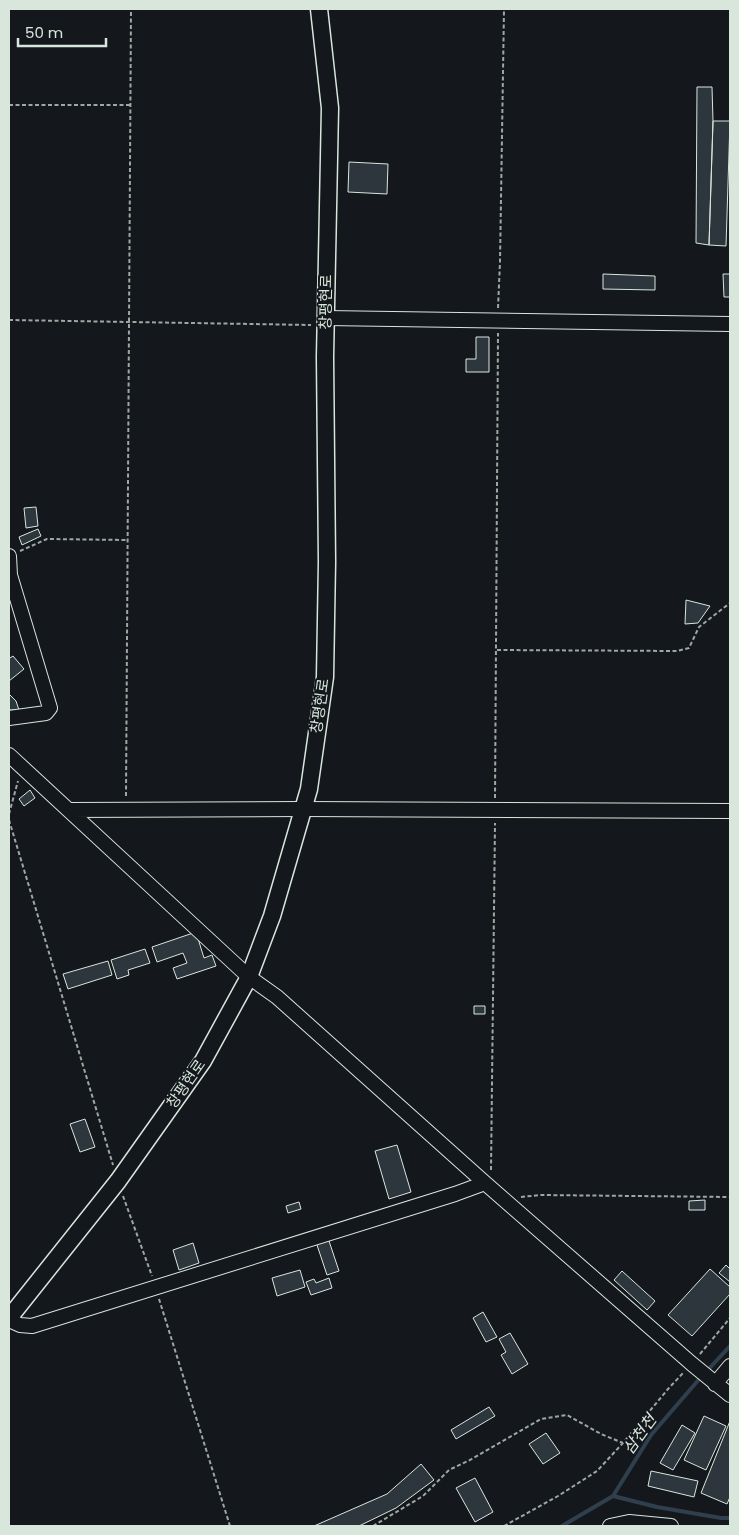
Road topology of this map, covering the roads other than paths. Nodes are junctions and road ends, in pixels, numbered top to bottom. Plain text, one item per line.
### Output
1 (319, 9) edge
2 (326, 322) junction
3 (730, 324) edge
4 (13, 554) edge
5 (9, 718) edge
6 (9, 755) edge
7 (303, 809) junction
8 (69, 810) junction
9 (730, 811) edge
10 (248, 977) junction
11 (485, 1183) junction
12 (9, 1319) edge
13 (730, 1366) edge
14 (713, 1382) junction
15 (730, 1395) edge
16 (610, 1526) edge
17 (671, 1526) edge

1 - 2 main road, 창평현로
2 - 3 street
2 - 7 main road, 창평현로
4 - 5 street
6 - 8 street
7 - 8 street
7 - 9 street
7 - 10 main road, 창평현로
8 - 10 street
10 - 11 street
10 - 12 main road, 창평현로
11 - 12 street
11 - 14 street
13 - 14 street
14 - 15 street
16 - 17 street

